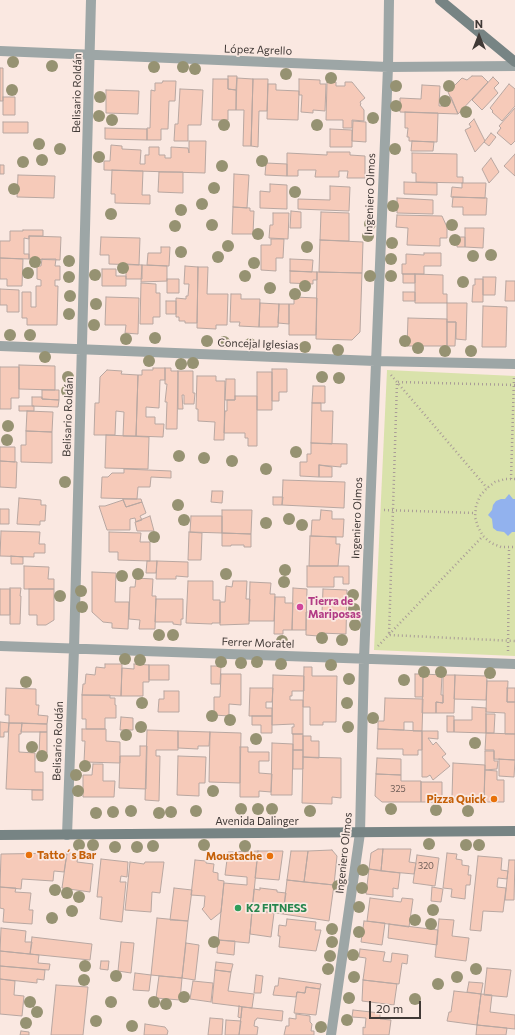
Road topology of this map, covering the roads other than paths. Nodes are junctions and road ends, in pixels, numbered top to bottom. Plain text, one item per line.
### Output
1 (92, 0) edge
2 (389, 0) edge
3 (440, 0) edge
4 (0, 52) edge
5 (90, 55) junction
6 (515, 62) edge
7 (515, 66) edge
8 (388, 67) junction
9 (0, 346) edge
10 (82, 348) junction
11 (375, 361) junction
12 (515, 364) edge
13 (0, 646) edge
14 (74, 648) junction
15 (364, 653) junction
16 (515, 664) edge
17 (515, 831) edge
18 (360, 833) junction
19 (67, 834) junction
20 (0, 835) edge
21 (330, 1035) edge

1 - 5 street, Belisario Roldán
2 - 8 street, Ingeniero Olmos
3 - 6 street
4 - 5 street, López Agrello
5 - 8 street, López Agrello
5 - 10 street, Belisario Roldán
7 - 8 street, López Agrello
8 - 11 street, Ingeniero Olmos
9 - 10 street, Concejal Iglesias
10 - 11 street, Concejal Iglesias
10 - 14 street, Belisario Roldán
11 - 12 street, Concejal Iglesias
11 - 15 street, Ingeniero Olmos
13 - 14 street, Ferrer Moratel
14 - 15 street, Ferrer Moratel
14 - 19 street, Belisario Roldán
15 - 16 street, Ferrer Moratel
15 - 18 street, Ingeniero Olmos
17 - 18 street, Avenida Dalinger
18 - 19 street, Avenida Dalinger
18 - 21 street, Ingeniero Olmos
19 - 20 street, Avenida Dalinger

